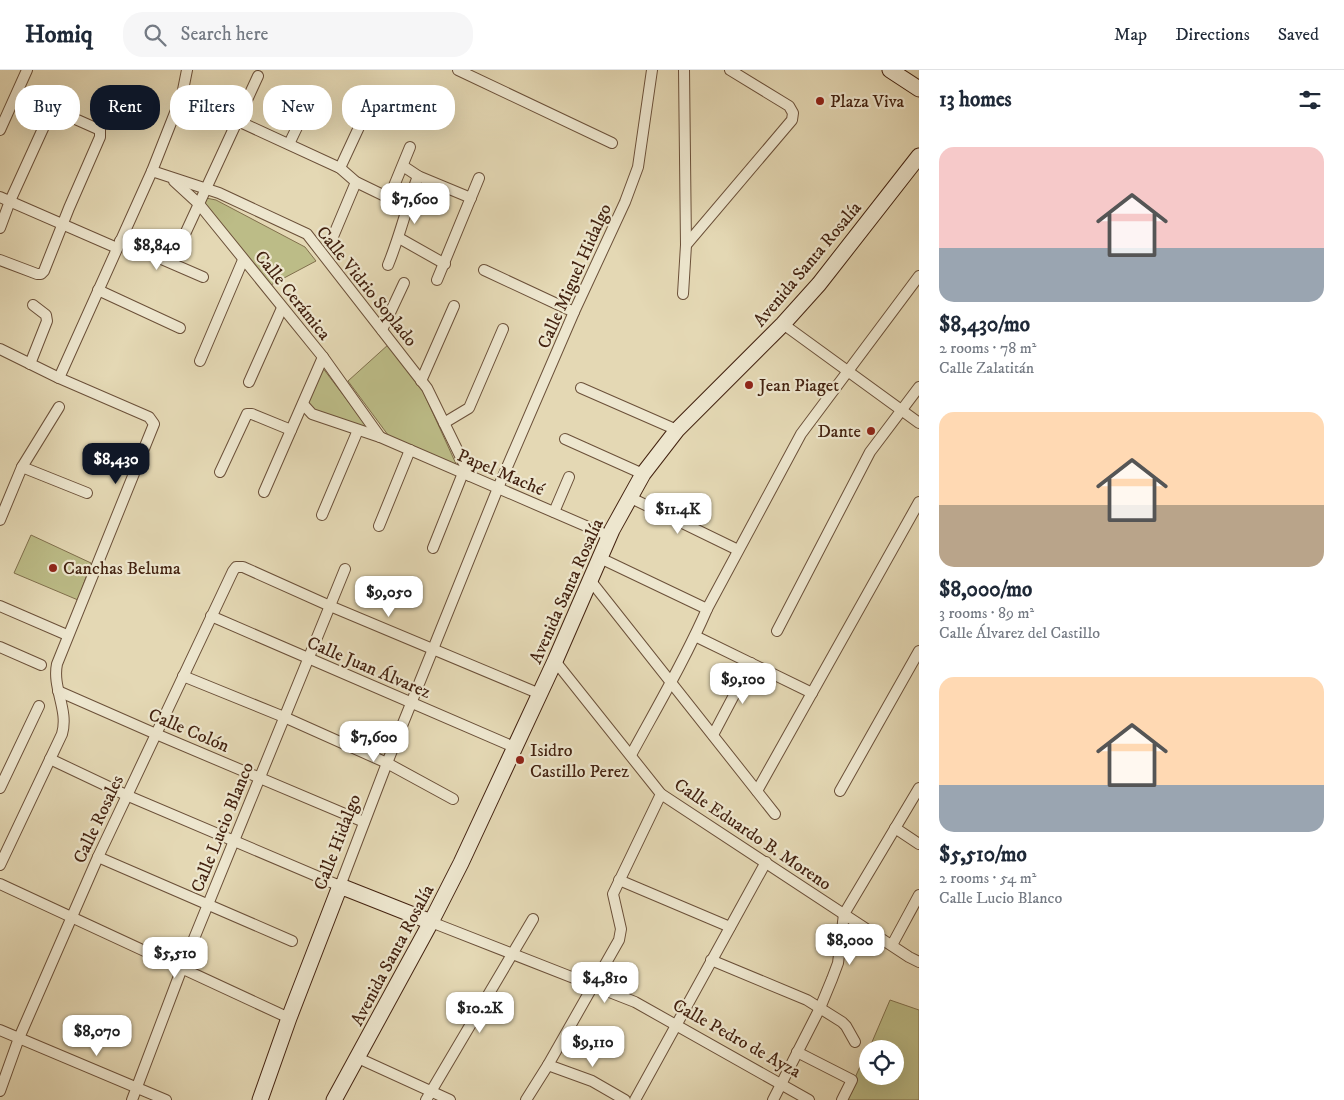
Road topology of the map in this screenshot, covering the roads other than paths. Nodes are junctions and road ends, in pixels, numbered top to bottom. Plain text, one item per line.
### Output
1 (26, 70) edge
2 (187, 70) edge
3 (458, 70) edge
4 (652, 70) edge
5 (684, 70) edge
6 (730, 70) edge
7 (890, 70) edge
8 (258, 76) dead end
9 (253, 87) edge
10 (919, 89) edge
11 (253, 128) edge
12 (0, 130) edge
13 (234, 130) edge
14 (296, 130) edge
15 (358, 130) edge
16 (612, 142) dead end
17 (289, 144) junction
18 (410, 147) dead end
19 (919, 156) edge
20 (403, 166) junction
21 (340, 168) junction
22 (152, 171) junction
23 (418, 176) junction
24 (479, 178) dead end
25 (173, 179) junction
26 (356, 182) junction
27 (206, 189) junction
28 (0, 197) edge
29 (388, 198) junction
30 (471, 198) junction
31 (10, 201) junction
32 (199, 204) junction
33 (407, 205) junction
34 (62, 224) junction
35 (0, 228) edge
36 (185, 234) dead end
37 (399, 238) junction
38 (332, 240) dead end
39 (119, 245) junction
40 (686, 245) junction
41 (0, 260) edge
42 (244, 260) junction
43 (445, 264) junction
44 (388, 265) dead end
45 (484, 270) dead end
46 (919, 276) edge
47 (203, 277) dead end
48 (437, 280) dead end
49 (404, 282) dead end
50 (98, 290) junction
51 (683, 294) dead end
52 (33, 305) dead end
53 (454, 306) dead end
54 (282, 308) junction
55 (574, 312) junction
56 (784, 324) junction
57 (180, 328) dead end
58 (503, 329) dead end
59 (382, 330) junction
60 (0, 349) edge
61 (322, 358) junction
62 (200, 361) dead end
63 (30, 364) junction
64 (847, 370) junction
65 (59, 378) junction
66 (421, 381) junction
67 (249, 382) dead end
68 (919, 387) edge
69 (580, 388) dead end
70 (303, 404) junction
71 (59, 406) dead end
72 (901, 409) junction
73 (919, 422) edge
74 (444, 423) junction
75 (291, 430) junction
76 (358, 430) junction
77 (677, 430) junction
78 (380, 437) junction
79 (564, 439) dead end
80 (410, 450) junction
81 (22, 467) junction
82 (220, 472) dead end
83 (643, 474) junction
84 (466, 475) junction
85 (569, 477) dead end
86 (498, 488) junction
87 (264, 492) dead end
88 (87, 493) dead end
89 (630, 498) junction
90 (919, 502) edge
91 (554, 512) junction
92 (322, 515) dead end
93 (0, 520) edge
94 (378, 526) dead end
95 (610, 536) junction
96 (433, 548) dead end
97 (738, 550) junction
98 (600, 558) junction
99 (345, 569) dead end
100 (590, 580) junction
101 (0, 606) edge
102 (330, 606) junction
103 (707, 609) junction
104 (211, 616) junction
105 (777, 631) dead end
106 (67, 635) junction
107 (695, 636) junction
108 (0, 647) edge
109 (433, 650) junction
110 (919, 651) edge
111 (308, 659) junction
112 (555, 662) junction
113 (751, 663) junction
114 (41, 665) dead end
115 (183, 676) junction
116 (672, 682) junction
117 (58, 691) junction
118 (812, 693) junction
119 (540, 694) junction
120 (411, 702) junction
121 (39, 706) dead end
122 (284, 718) junction
123 (156, 734) junction
124 (713, 735) junction
125 (514, 747) junction
126 (631, 755) junction
127 (50, 759) junction
128 (387, 763) junction
129 (260, 778) junction
130 (1, 782) edge
131 (919, 788) edge
132 (757, 791) junction
133 (840, 791) dead end
134 (661, 794) junction
135 (126, 795) junction
136 (453, 799) dead end
137 (775, 814) dead end
138 (364, 822) junction
139 (895, 828) junction
140 (234, 841) junction
141 (919, 844) edge
142 (98, 857) junction
143 (766, 862) junction
144 (0, 865) edge
145 (619, 880) junction
146 (0, 884) edge
147 (340, 886) junction
148 (919, 895) edge
149 (208, 905) junction
150 (844, 914) junction
151 (71, 918) junction
152 (533, 919) dead end
153 (431, 922) junction
154 (730, 927) junction
155 (292, 941) dead end
156 (892, 946) junction
157 (512, 954) junction
158 (712, 960) junction
159 (919, 962) edge
160 (182, 968) junction
161 (593, 986) junction
162 (820, 1008) junction
163 (289, 1018) junction
164 (675, 1025) junction
165 (0, 1030) edge
166 (19, 1038) junction
167 (854, 1042) dead end
168 (797, 1052) junction
169 (358, 1058) junction
170 (548, 1065) junction
171 (780, 1085) junction
172 (137, 1088) junction
173 (0, 1091) edge
174 (428, 1096) edge
175 (132, 1100) edge
176 (166, 1100) edge
177 (260, 1100) edge
178 (334, 1100) edge
179 (450, 1100) edge
180 (526, 1100) edge
181 (624, 1100) edge
182 (635, 1100) edge
183 (772, 1100) edge
184 (809, 1100) edge
185 (842, 1100) edge

1 - 12 street
2 - 22 street
3 - 16 street
4 - 55 street, Calle Miguel Hidalgo
5 - 40 street
6 - 40 street
7 - 10 street
8 - 9 street
11 - 17 street
13 - 27 street
14 - 17 street
15 - 21 street
17 - 21 street
18 - 20 street
19 - 56 street, Avenida Santa Rosalía
20 - 23 street
20 - 29 street
21 - 26 street
22 - 25 street, Calle Vidrio Soplado
22 - 39 street
23 - 30 street
23 - 33 street
24 - 30 street
25 - 27 street, Calle Vidrio Soplado
25 - 32 street, Calle Cerámica
26 - 29 street
26 - 38 street
27 - 32 street
27 - 59 street, Calle Vidrio Soplado
28 - 31 street
29 - 33 street
30 - 43 street
31 - 34 street
31 - 34 street
31 - 35 street
32 - 36 street
32 - 42 street, Calle Cerámica
33 - 37 street
34 - 39 street
34 - 41 street
37 - 43 street
37 - 44 street
39 - 47 street
39 - 50 street
40 - 51 street
42 - 54 street, Calle Cerámica
42 - 62 street
43 - 48 street
45 - 55 street
46 - 64 street
49 - 59 street
50 - 57 street
50 - 65 street
52 - 63 street
53 - 66 street
54 - 61 street, Calle Cerámica
54 - 67 street
55 - 86 street, Calle Miguel Hidalgo
56 - 64 street
56 - 77 street, Avenida Santa Rosalía
58 - 74 street
59 - 66 street, Calle Vidrio Soplado
60 - 63 street
61 - 70 street
61 - 78 street, Calle Cerámica
63 - 65 street
64 - 72 street
64 - 97 street
65 - 106 street
66 - 74 street, Calle Vidrio Soplado
68 - 72 street
69 - 77 street
70 - 75 street
70 - 76 street, Papel Maché
71 - 81 street
72 - 73 street
72 - 105 street
74 - 84 street, Calle Vidrio Soplado
75 - 82 street
75 - 87 street
76 - 78 street, Papel Maché
76 - 92 street
77 - 83 street, Avenida Santa Rosalía
78 - 80 street, Papel Maché
79 - 83 street
80 - 84 street, Papel Maché
80 - 94 street
81 - 88 street
81 - 93 street
83 - 89 street, Avenida Santa Rosalía
84 - 86 street, Papel Maché
84 - 96 street
85 - 91 street
86 - 91 street, Papel Maché
86 - 109 street, Calle Hidalgo
89 - 95 street, Avenida Santa Rosalía
89 - 97 street
90 - 118 street
91 - 95 street, Papel Maché
95 - 98 street, Avenida Santa Rosalía
97 - 103 street
98 - 100 street, Avenida Santa Rosalía
98 - 103 street
99 - 102 street, Calle Lucio Blanco
100 - 112 street, Avenida Santa Rosalía
100 - 116 street
101 - 106 street
102 - 104 street, Calle Rosales
102 - 109 street
102 - 111 street, Calle Lucio Blanco
103 - 107 street
104 - 111 street, Calle Juan Álvarez
104 - 115 street, Calle Rosales
106 - 117 street
107 - 113 street
107 - 116 street
108 - 114 street
109 - 119 street
109 - 120 street, Calle Hidalgo
110 - 133 street
111 - 120 street, Calle Juan Álvarez
111 - 122 street, Calle Lucio Blanco
112 - 119 street, Avenida Santa Rosalía
112 - 126 street, Calle Eduardo B. Moreno
113 - 118 street
113 - 124 street
115 - 122 street
115 - 123 street, Calle Rosales
116 - 124 street
116 - 126 street
117 - 123 street, Calle Colón
117 - 127 street
118 - 132 street
119 - 125 street, Avenida Santa Rosalía
120 - 125 street, Calle Juan Álvarez
120 - 128 street, Calle Hidalgo
121 - 130 street
122 - 128 street
122 - 129 street, Calle Lucio Blanco
123 - 129 street, Calle Colón
123 - 135 street, Calle Rosales
124 - 132 street
125 - 153 street, Avenida Santa Rosalía
126 - 134 street, Calle Eduardo B. Moreno
127 - 135 street
127 - 144 street
128 - 136 street
128 - 138 street, Calle Hidalgo
129 - 138 street, Calle Colón
129 - 140 street, Calle Lucio Blanco
131 - 139 street
132 - 137 street
134 - 143 street, Calle Eduardo B. Moreno
134 - 145 street
135 - 140 street
135 - 142 street, Calle Rosales
138 - 147 street, Calle Hidalgo
139 - 141 street
139 - 150 street
140 - 147 street
140 - 149 street, Calle Lucio Blanco
142 - 149 street
142 - 151 street, Calle Rosales
143 - 150 street, Calle Eduardo B. Moreno
143 - 154 street
145 - 154 street
145 - 161 street
146 - 151 street
147 - 153 street, Calle Pedro de Ayza
147 - 163 street, Calle Hidalgo
148 - 156 street
149 - 155 street
149 - 160 street, Calle Lucio Blanco
150 - 156 street, Calle Eduardo B. Moreno
150 - 162 street
151 - 160 street
151 - 166 street, Calle Rosales
152 - 157 street
153 - 157 street, Calle Pedro de Ayza
153 - 169 street, Avenida Santa Rosalía
154 - 158 street
156 - 159 street, Calle Eduardo B. Moreno
157 - 161 street, Calle Pedro de Ayza
157 - 174 street
158 - 162 street
158 - 164 street
160 - 163 street
160 - 172 street, Calle Lucio Blanco
161 - 164 street, Calle Pedro de Ayza
161 - 170 street
162 - 167 street
162 - 168 street
163 - 177 street, Calle Hidalgo
164 - 171 street, Calle Pedro de Ayza
164 - 182 street
165 - 166 street
166 - 172 street
166 - 173 street, Calle Rosales
168 - 171 street
168 - 185 street
169 - 174 street
169 - 178 street, Avenida Santa Rosalía
170 - 180 street
170 - 181 street
171 - 183 street
171 - 184 street, Calle Pedro de Ayza
172 - 175 street, Calle Lucio Blanco
172 - 176 street
174 - 179 street

